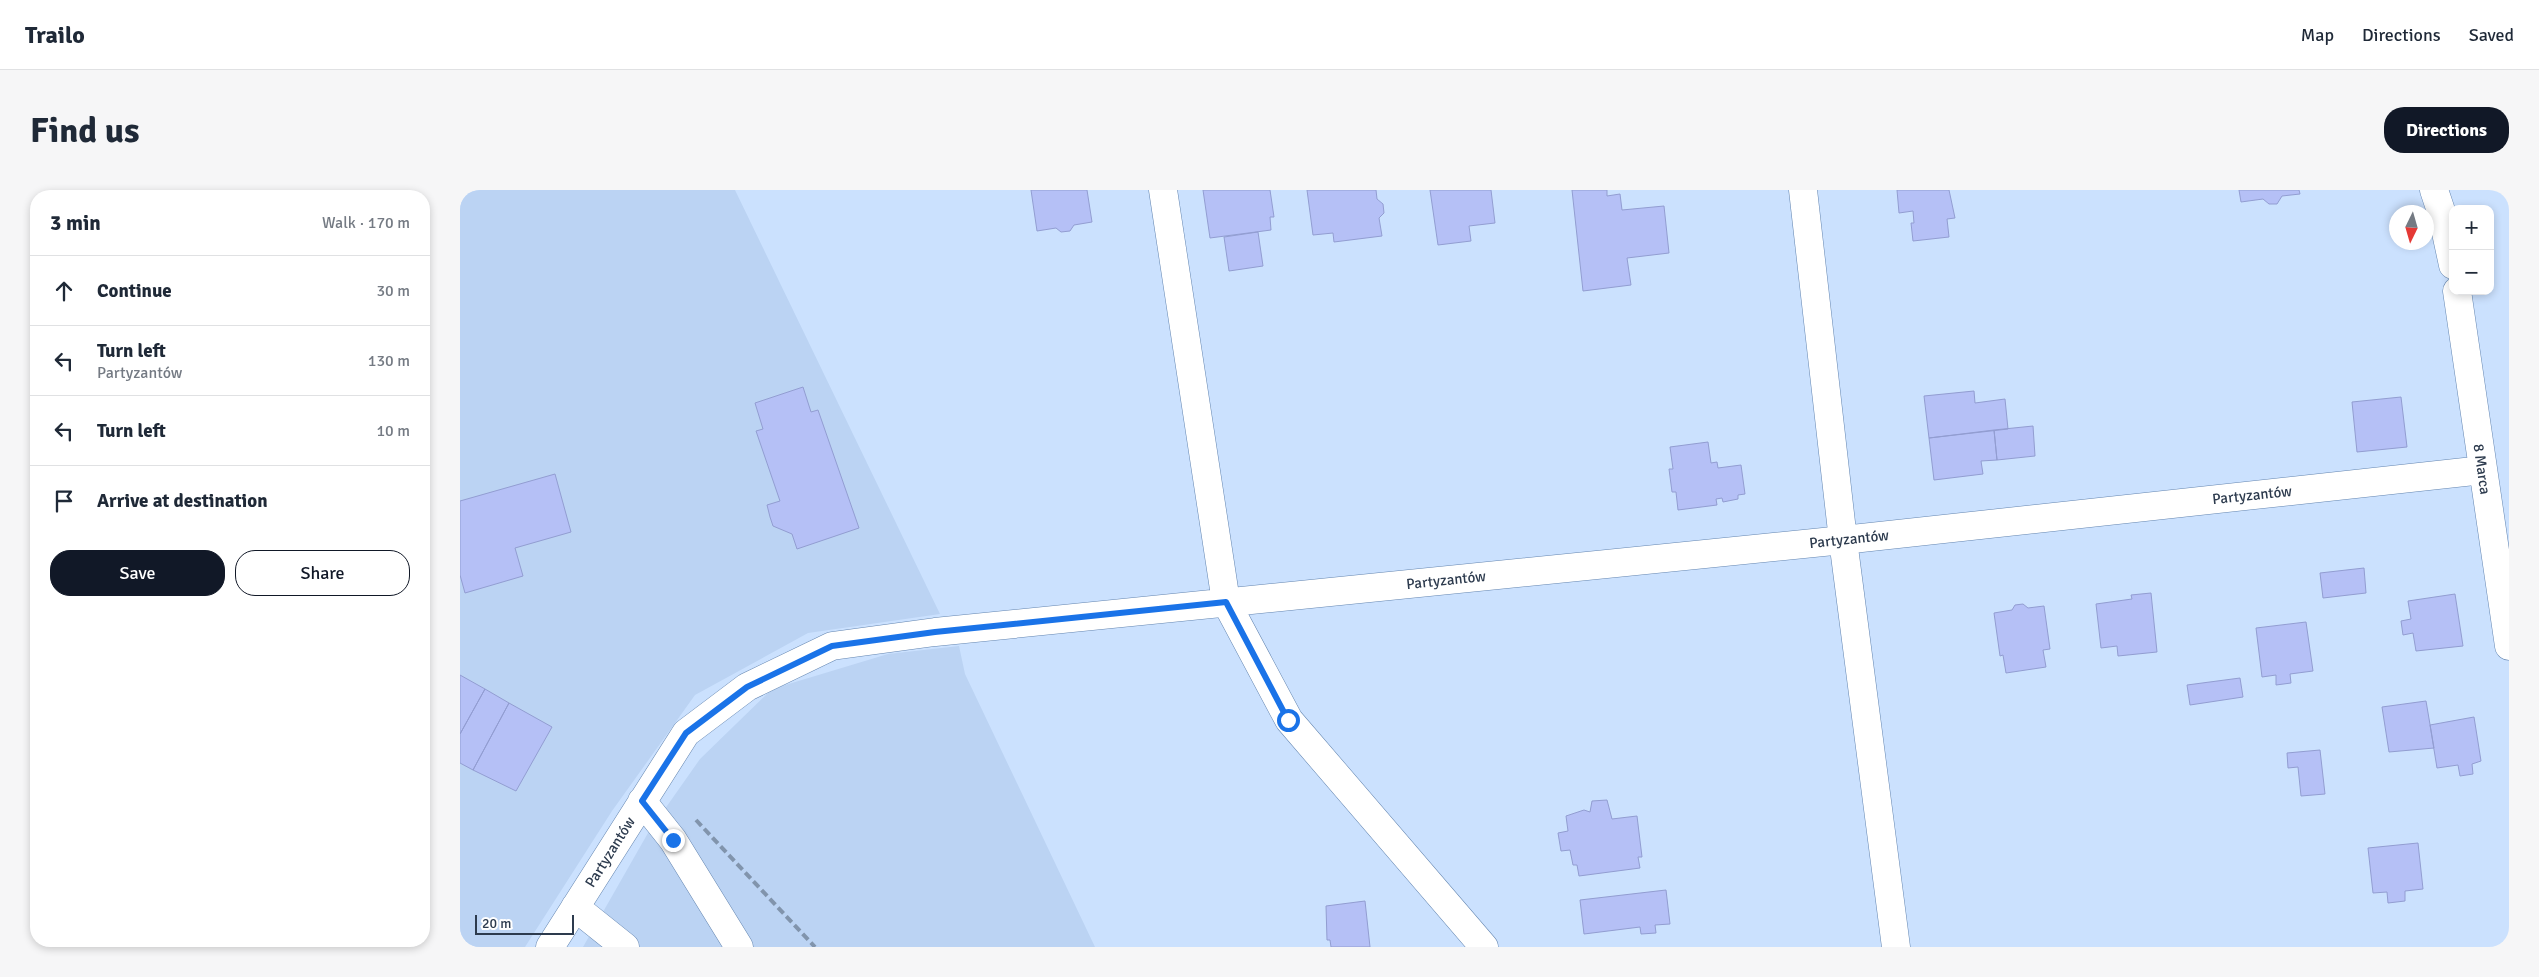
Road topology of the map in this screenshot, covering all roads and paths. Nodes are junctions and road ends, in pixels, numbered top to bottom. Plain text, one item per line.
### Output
1 (1163, 190) edge
2 (1803, 190) edge
3 (2434, 190) edge
4 (2450, 250) edge
5 (2457, 295) edge
6 (2483, 470) junction
7 (1843, 540) junction
8 (1226, 602) junction
9 (2509, 646) edge
10 (642, 801) junction
11 (575, 907) junction
12 (550, 947) edge
13 (625, 947) edge
14 (739, 947) edge
15 (1484, 947) edge
16 (1896, 947) edge

1 - 8 street
2 - 7 street
3 - 4 street
5 - 6 street, 8 Marca
6 - 7 street, Partyzantów
6 - 9 street, 8 Marca
7 - 8 street, Partyzantów
7 - 16 street
8 - 10 street, Partyzantów
8 - 15 street
10 - 11 street, Partyzantów
10 - 14 street
11 - 12 street, Partyzantów
11 - 13 street

